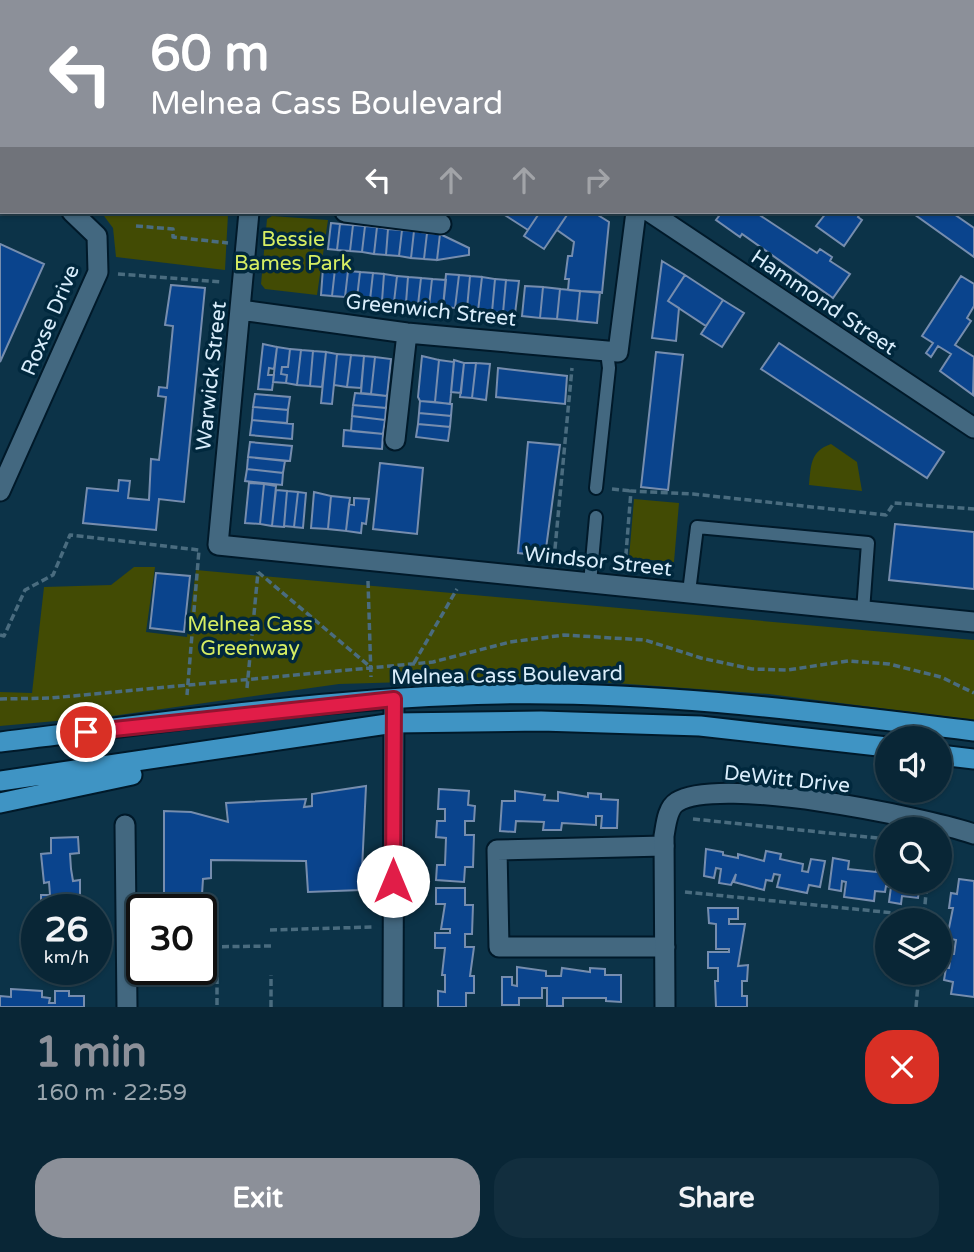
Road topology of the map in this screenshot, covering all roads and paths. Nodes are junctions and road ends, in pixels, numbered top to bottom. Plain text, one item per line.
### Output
1 (74, 214) edge
2 (249, 214) edge
3 (384, 214) edge
4 (636, 214) edge
5 (653, 214) edge
6 (404, 215) edge
7 (441, 225) dead end
8 (136, 226) dead end
9 (230, 243) dead end
10 (98, 272) junction
11 (227, 282) dead end
12 (240, 310) junction
13 (407, 333) junction
14 (612, 352) junction
15 (572, 364) dead end
16 (974, 428) edge
17 (395, 440) dead end
18 (596, 488) dead end
19 (0, 491) edge
20 (974, 509) edge
21 (596, 517) dead end
22 (218, 545) joint
23 (554, 561) dead end
24 (625, 566) dead end
25 (368, 581) dead end
26 (590, 583) junction
27 (458, 588) dead end
28 (689, 592) junction
29 (863, 611) junction
30 (974, 622) edge
31 (0, 635) edge
32 (414, 663) junction
33 (369, 666) junction
34 (247, 677) junction
35 (371, 677) dead end
36 (187, 684) junction
37 (247, 688) dead end
38 (974, 693) edge
39 (187, 695) dead end
40 (0, 699) edge
41 (394, 699) junction
42 (394, 723) junction
43 (974, 731) edge
44 (0, 742) edge
45 (875, 745) edge
46 (224, 748) junction
47 (952, 756) edge
48 (974, 759) edge
49 (0, 781) edge
50 (0, 803) edge
51 (688, 818) dead end
52 (125, 825) dead end
53 (974, 834) edge
54 (875, 838) edge
55 (664, 846) junction
56 (685, 892) dead end
57 (875, 913) edge
58 (372, 927) dead end
59 (270, 930) dead end
60 (271, 946) dead end
61 (217, 947) edge
62 (665, 947) junction
63 (271, 975) dead end
64 (216, 985) edge
65 (918, 985) edge
66 (127, 1007) edge
67 (217, 1007) edge
68 (271, 1007) edge
69 (393, 1007) edge
70 (665, 1007) edge
71 (916, 1007) edge

1 - 10 street, Roxse Drive
2 - 12 street, Warwick Street
3 - 6 street
4 - 14 street
5 - 16 street, Hammond Street
6 - 7 street
8 - 9 path
10 - 11 path
10 - 19 street, Roxse Drive
12 - 13 street, Greenwich Street
12 - 22 street, Warwick Street
13 - 14 street, Greenwich Street
13 - 17 street
14 - 18 lane
15 - 23 path
20 - 24 path
21 - 26 lane
22 - 26 street, Windsor Street
25 - 33 path
26 - 28 street, Windsor Street
27 - 32 path
28 - 29 street, Windsor Street
28 - 29 lane
29 - 30 street, Windsor Street
31 - 36 path
32 - 33 path, Melnea Cass Boulevard
32 - 38 path, Melnea Cass Boulevard
33 - 34 path, Melnea Cass Boulevard
33 - 34 path
33 - 35 path
34 - 36 path, Melnea Cass Boulevard
34 - 37 path
36 - 39 path
36 - 40 path, Melnea Cass Boulevard
41 - 42 street
41 - 43 main road, Melnea Cass Boulevard
41 - 44 main road, Melnea Cass Boulevard
42 - 45 main road
42 - 46 main road
42 - 69 street
46 - 49 main road
46 - 50 main road
47 - 48 main road
51 - 54 path
52 - 66 street
53 - 55 street, DeWitt Drive
55 - 62 street, DeWitt Drive
55 - 62 street
56 - 57 path
58 - 59 path
60 - 61 path
62 - 70 street, DeWitt Drive
63 - 68 path
64 - 67 path
65 - 71 path

